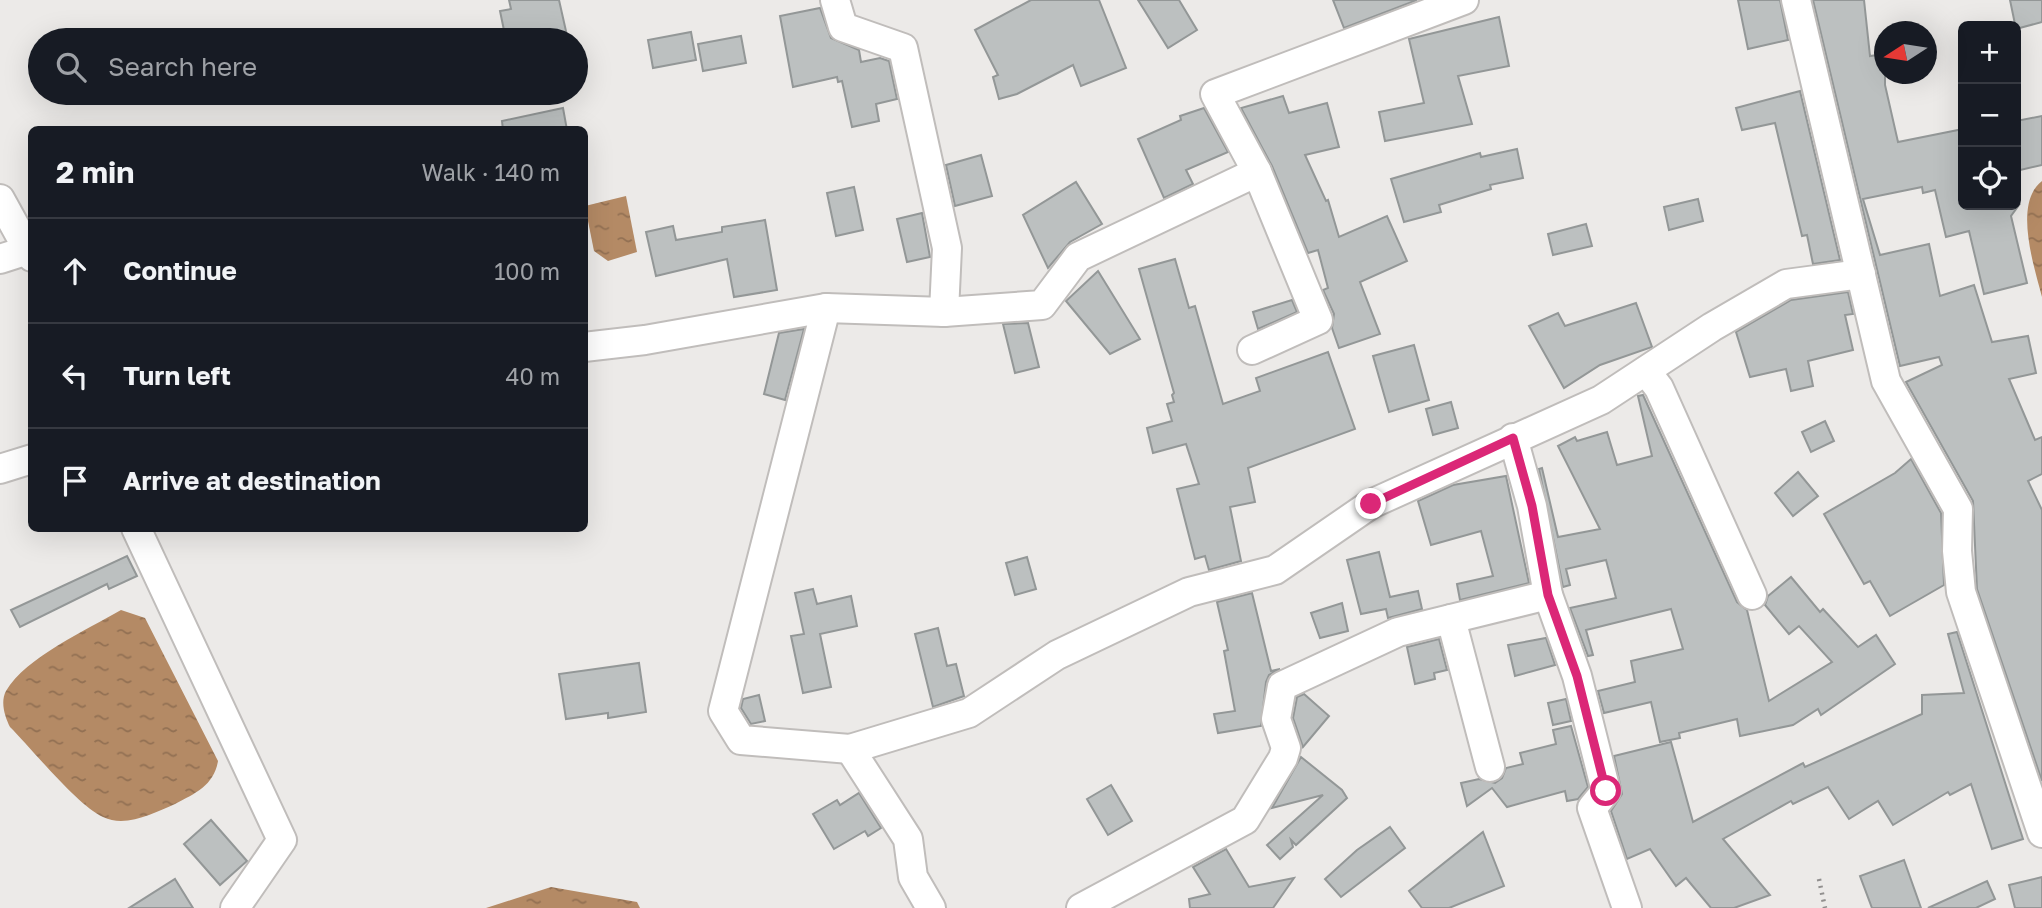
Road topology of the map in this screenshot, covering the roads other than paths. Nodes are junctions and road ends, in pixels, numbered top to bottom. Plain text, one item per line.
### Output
1 (835, 0) edge
2 (1464, 0) edge
3 (1796, 0) edge
4 (1257, 172) junction
5 (0, 199) edge
6 (28, 249) edge
7 (28, 253) edge
8 (0, 259) edge
9 (1861, 274) junction
10 (826, 308) junction
11 (944, 312) junction
12 (588, 347) edge
13 (1252, 350) dead end
14 (1646, 371) junction
15 (1513, 438) junction
16 (28, 460) edge
17 (0, 469) edge
18 (138, 532) edge
19 (1548, 595) junction
20 (1752, 595) dead end
21 (1451, 619) junction
22 (850, 748) junction
23 (1490, 767) dead end
24 (2042, 833) edge
25 (235, 908) edge
26 (931, 908) edge
27 (1081, 908) edge
28 (1627, 908) edge

1 - 11 street
2 - 4 street
3 - 9 street
4 - 11 street
4 - 13 street
5 - 6 street
7 - 8 street
9 - 14 street
9 - 24 street
10 - 11 street
10 - 12 street
10 - 22 street
14 - 15 street
14 - 20 street
15 - 19 street
15 - 22 street
16 - 17 street
18 - 25 street
19 - 21 street
19 - 28 street
21 - 23 street
21 - 27 street
22 - 26 street

